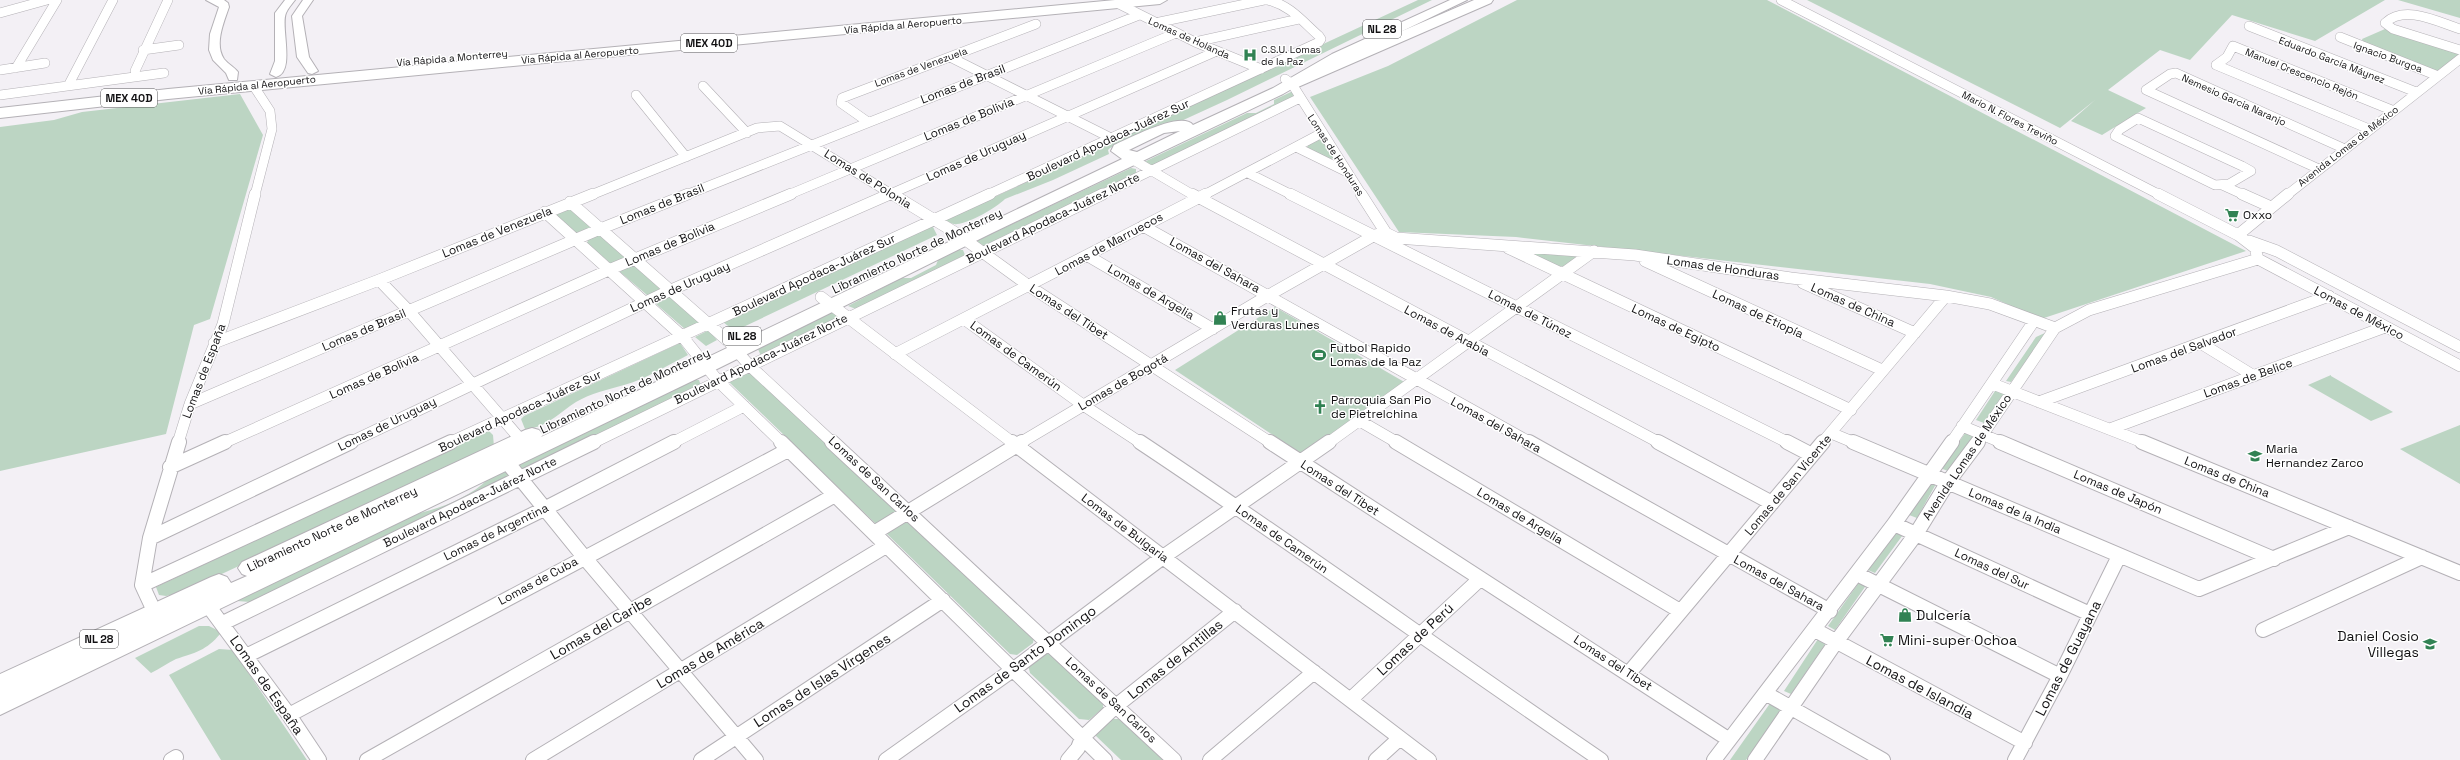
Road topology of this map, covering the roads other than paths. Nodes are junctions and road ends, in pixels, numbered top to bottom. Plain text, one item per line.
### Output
1 (24, 0) edge
2 (47, 0) edge
3 (57, 0) edge
4 (114, 0) edge
5 (168, 0) edge
6 (211, 0) edge
7 (290, 0) edge
8 (308, 0) edge
9 (1072, 0) edge
10 (1160, 0) edge
11 (1262, 0) edge
12 (1268, 0) edge
13 (1443, 0) edge
14 (1461, 0) edge
15 (1486, 0) edge
16 (1781, 0) edge
17 (14, 1) edge
18 (1119, 4) junction
19 (0, 7) edge
20 (0, 13) edge
21 (1139, 15) junction
22 (1299, 19) junction
23 (1155, 23) junction
24 (1036, 24) dead end
25 (2249, 26) dead end
26 (2460, 29) edge
27 (1176, 33) junction
28 (2340, 37) dead end
29 (1195, 42) junction
30 (179, 45) dead end
31 (143, 50) junction
32 (2460, 50) edge
33 (1216, 51) junction
34 (303, 57) junction
35 (950, 57) junction
36 (2460, 59) edge
37 (45, 63) dead end
38 (16, 68) junction
39 (278, 68) junction
40 (1261, 69) junction
41 (0, 70) edge
42 (312, 71) junction
43 (164, 73) dead end
44 (133, 74) junction
45 (987, 75) junction
46 (2438, 76) junction
47 (233, 78) junction
48 (258, 85) junction
49 (68, 86) junction
50 (703, 86) dead end
51 (1292, 87) junction
52 (2416, 92) junction
53 (0, 95) edge
54 (636, 95) dead end
55 (1027, 96) junction
56 (0, 104) edge
57 (2394, 111) junction
58 (0, 113) edge
59 (1067, 116) junction
60 (868, 122) junction
61 (780, 126) joint
62 (2369, 129) junction
63 (747, 132) junction
64 (1322, 133) junction
65 (1111, 138) junction
66 (813, 144) junction
67 (1296, 147) junction
68 (2345, 149) junction
69 (686, 157) junction
70 (1137, 160) junction
71 (851, 167) junction
72 (2319, 169) junction
73 (1248, 173) junction
74 (1348, 173) junction
75 (2203, 180) junction
76 (2222, 185) junction
77 (892, 193) junction
78 (1197, 197) junction
79 (570, 202) junction
80 (2244, 202) dead end
81 (2271, 207) junction
82 (545, 212) junction
83 (934, 220) junction
84 (1143, 226) junction
85 (600, 229) junction
86 (1381, 234) junction
87 (960, 236) junction
88 (2243, 238) junction
89 (577, 239) junction
90 (1503, 246) junction
91 (1594, 251) junction
92 (980, 253) junction
93 (1635, 255) junction
94 (1088, 256) junction
95 (636, 259) junction
96 (2258, 259) junction
97 (1323, 264) junction
98 (611, 269) junction
99 (1561, 275) junction
100 (1791, 278) junction
101 (379, 280) junction
102 (1029, 286) junction
103 (671, 290) junction
104 (1269, 295) junction
105 (1946, 296) junction
106 (2329, 296) junction
107 (826, 301) junction
108 (646, 302) junction
109 (1517, 307) junction
110 (409, 311) junction
111 (845, 318) junction
112 (964, 318) junction
113 (2034, 321) junction
114 (708, 324) junction
115 (2385, 327) junction
116 (2055, 328) junction
117 (1213, 329) junction
118 (1915, 333) junction
119 (682, 336) junction
120 (1468, 342) junction
121 (214, 343) junction
122 (2202, 344) junction
123 (440, 346) junction
124 (733, 347) junction
125 (2460, 347) edge
126 (895, 354) junction
127 (702, 362) junction
128 (749, 365) junction
129 (1152, 366) junction
130 (2460, 366) edge
131 (1882, 370) junction
132 (2254, 376) junction
133 (1416, 380) junction
134 (718, 381) junction
135 (472, 384) junction
136 (1993, 384) junction
137 (2011, 392) junction
138 (2039, 402) junction
139 (190, 404) junction
140 (1083, 405) junction
141 (744, 406) junction
142 (1851, 410) junction
143 (502, 419) junction
144 (1360, 421) junction
145 (1962, 426) junction
146 (2110, 429) junction
147 (1831, 433) junction
148 (1984, 435) junction
149 (521, 440) junction
150 (1015, 446) junction
151 (788, 450) junction
152 (1812, 455) junction
153 (1299, 462) junction
154 (170, 467) junction
155 (514, 470) junction
156 (1928, 474) junction
157 (1948, 482) junction
158 (835, 495) junction
159 (1772, 503) junction
160 (1236, 506) junction
161 (546, 508) junction
162 (910, 512) junction
163 (1894, 524) junction
164 (2349, 527) junction
165 (874, 533) junction
166 (1916, 534) junction
167 (150, 538) junction
168 (886, 546) junction
169 (1729, 555) junction
170 (2119, 556) junction
171 (584, 557) junction
172 (1164, 557) junction
173 (2422, 557) junction
174 (2274, 558) junction
175 (2460, 573) edge
176 (1856, 574) junction
177 (1480, 579) junction
178 (142, 585) junction
179 (1879, 585) junction
180 (203, 598) junction
181 (943, 600) junction
182 (630, 610) junction
183 (1235, 611) junction
184 (1680, 611) junction
185 (1830, 611) junction
186 (156, 613) junction
187 (2090, 614) junction
188 (223, 623) junction
189 (1815, 630) junction
190 (2264, 630) dead end
191 (1418, 635) junction
192 (1836, 642) junction
193 (1049, 643) junction
194 (246, 656) junction
195 (1014, 669) junction
196 (681, 671) junction
197 (1314, 672) junction
198 (1629, 673) junction
199 (2060, 676) junction
200 (0, 686) edge
201 (1765, 693) junction
202 (1351, 699) junction
203 (0, 704) edge
204 (1116, 706) junction
205 (1791, 707) junction
206 (290, 715) junction
207 (736, 737) junction
208 (1082, 738) junction
209 (1400, 738) junction
210 (1728, 739) junction
211 (2025, 743) junction
212 (319, 760) edge
213 (367, 760) edge
214 (533, 760) edge
215 (701, 760) edge
216 (756, 760) edge
217 (886, 760) edge
218 (1068, 760) edge
219 (1105, 760) edge
220 (1174, 760) edge
221 (1210, 760) edge
222 (1376, 760) edge
223 (1429, 760) edge
224 (1601, 760) edge
225 (1714, 760) edge
226 (1755, 760) edge
227 (1883, 760) edge
228 (2016, 760) edge

1 - 17 street
2 - 20 street
3 - 38 street
4 - 49 street
5 - 31 street
6 - 47 street
7 - 39 street
8 - 34 street
9 - 42 highway, Vía Rápida a Monterrey / MEX 40D
10 - 18 highway, Vía Rápida al Aeropuerto / MEX 40D
11 - 23 street
12 - 22 street
13 - 51 main road, Libramiento Norte de Monterrey / NL 28
14 - 51 main road
15 - 51 highway
16 - 88 street, Mario N. Flores Treviño
17 - 19 street
18 - 21 street, Lomas de Holanda
18 - 48 highway, Vía Rápida al Aeropuerto / MEX 40D
21 - 23 street, Lomas de Holanda
21 - 45 street, Lomas de Brasil
22 - 29 street
22 - 40 street, Boulevard Apodaca-Juárez Sur
23 - 27 street, Lomas de Holanda
24 - 35 street, Lomas de Venezuela
25 - 52 street, Eduardo García Máynez
26 - 32 street
27 - 29 street, Lomas de Holanda
27 - 55 street, Lomas de Bolivia
28 - 46 street, Ignacio Burgoa
29 - 33 street, Lomas de Holanda
30 - 31 street
31 - 44 street
33 - 40 street, Lomas de Holanda
33 - 59 street, Lomas de Uruguay
34 - 39 street
34 - 42 street
35 - 45 street
35 - 60 street, Lomas de Venezuela
36 - 46 street, Avenida Lomas de México
37 - 38 street
38 - 41 street
39 - 42 highway, Vía Rápida a Monterrey / MEX 40D
39 - 47 highway, Vía Rápida a Monterrey / MEX 40D
40 - 65 street, Boulevard Apodaca-Juárez Sur
43 - 44 street
44 - 49 street
45 - 55 street
45 - 60 street, Lomas de Brasil
46 - 52 street, Avenida Lomas de México
47 - 56 highway, Vía Rápida a Monterrey / MEX 40D
48 - 58 highway, Vía Rápida al Aeropuerto / MEX 40D
48 - 121 street, Lomas de España
49 - 53 street
50 - 63 street
51 - 64 street, Lomas de Honduras
51 - 70 main road
51 - 70 main road, Libramiento Norte de Monterrey / NL 28
52 - 57 street, Avenida Lomas de México
54 - 69 street
55 - 59 street
55 - 71 street, Lomas de Bolivia
57 - 62 street, Avenida Lomas de México
57 - 62 street, Manuel Crescencio Rejón
59 - 65 street
59 - 77 street, Lomas de Uruguay
60 - 66 street, Lomas de Brasil
61 - 63 street, Lomas de Venezuela
61 - 66 street, Lomas de Polonia
62 - 68 street, Avenida Lomas de México
63 - 69 street, Lomas de Venezuela
64 - 67 street, Lomas de Marruecos
64 - 74 street, Lomas de Honduras
65 - 83 street, Boulevard Apodaca-Juárez Sur
66 - 71 street, Lomas de Polonia
66 - 85 street, Lomas de Brasil
67 - 73 street, Lomas de Marruecos
67 - 74 street
68 - 72 street, Avenida Lomas de México
68 - 72 street, Nemesio Garcia Naranjo
69 - 79 street, Lomas de Venezuela
70 - 78 street, Lomas de Arabia
70 - 87 main road, Libramiento Norte de Monterrey / NL 28
70 - 92 street, Boulevard Apodaca-Juárez Norte
71 - 77 street, Lomas de Polonia
71 - 95 street, Lomas de Bolivia
72 - 81 street, Avenida Lomas de México
73 - 78 street, Lomas de Marruecos
73 - 86 street, Lomas de Túnez
74 - 86 street, Lomas de Honduras
75 - 76 street
75 - 76 street
75 - 80 street
76 - 81 street
77 - 83 street, Lomas de Polonia
77 - 103 street, Lomas de Uruguay
78 - 84 street, Lomas de Marruecos
78 - 97 street, Lomas de Arabia
79 - 82 street, Lomas de Venezuela
79 - 85 street, Lomas de San Carlos
81 - 88 street, Avenida Lomas de México
82 - 89 street
82 - 101 street, Lomas de Venezuela
83 - 87 street, Lomas de Polonia
83 - 114 street, Boulevard Apodaca-Juárez Sur
84 - 94 street, Lomas de Marruecos
84 - 104 street, Lomas del Sahara
85 - 89 street, Lomas de Brasil
85 - 95 street, Lomas de San Carlos
86 - 90 street, Lomas de Honduras
86 - 97 street, Lomas de Bogotá
86 - 109 street, Lomas de Túnez
87 - 92 street, Lomas del Tíbet
87 - 107 main road, Libramiento Norte de Monterrey / NL 28
88 - 96 street
88 - 125 street, Mario N. Flores Treviño
89 - 98 street
89 - 110 street, Lomas de Brasil
90 - 91 street, Lomas de Honduras
90 - 99 street, Lomas de Egipto
91 - 93 street, Lomas de Honduras
91 - 99 street, Lomas de Santo Domingo
92 - 102 street, Lomas del Tíbet
92 - 111 street, Boulevard Apodaca-Juárez Norte
93 - 100 street, Lomas de Honduras
93 - 131 street, Lomas de Etiopía
94 - 102 street, Lomas de Marruecos
94 - 117 street, Lomas de Argelia
95 - 98 street, Lomas de Bolivia
95 - 103 street, Lomas de San Carlos
96 - 106 street, Lomas de México
96 - 116 street, Avenida Lomas de México
97 - 104 street, Lomas de Bogotá
97 - 120 street, Lomas de Arabia
98 - 108 street
98 - 123 street, Lomas de Bolivia
99 - 109 street, Lomas de Santo Domingo
99 - 142 street, Lomas de Egipto
100 - 105 street, Lomas de Honduras
100 - 118 street, Lomas de China
101 - 110 street
101 - 121 street, Lomas de Venezuela
102 - 112 street, Lomas de Marruecos
102 - 129 street, Lomas del Tíbet
103 - 108 street, Lomas de Uruguay
103 - 114 street, Lomas de San Carlos
104 - 117 street, Lomas de Bogotá
104 - 133 street, Lomas del Sahara
105 - 113 street, Lomas de Honduras
105 - 118 street, Lomas de San Vicente
106 - 115 street, Lomas de México
106 - 122 street, Lomas del Salvador
107 - 111 street, Lomas de Bulgaria
107 - 124 main road, Libramiento Norte de Monterrey / NL 28
108 - 119 street
108 - 135 street, Lomas de Uruguay
109 - 120 street, Lomas de Santo Domingo
109 - 152 street, Lomas de Túnez
110 - 123 street
110 - 139 street, Lomas de Brasil
111 - 126 street, Lomas de Bulgaria
111 - 128 street, Boulevard Apodaca-Juárez Norte
112 - 126 street, Lomas de Marruecos
112 - 140 street, Lomas de Camerún
113 - 116 street, Lomas de Honduras
113 - 136 street, Avenida Lomas de México
114 - 119 street, Boulevard Apodaca-Juárez Sur
114 - 124 street, Lomas de San Carlos
115 - 130 street, Lomas de México
115 - 132 street, Lomas de Belice
116 - 137 street, Avenida Lomas de México
117 - 129 street, Lomas de Bogotá
118 - 131 street, Lomas de San Vicente
119 - 127 street
119 - 143 street, Boulevard Apodaca-Juárez Sur
120 - 133 street, Lomas de Santo Domingo
120 - 159 street, Lomas de Arabia
121 - 139 street, Lomas de España
122 - 132 street
122 - 138 street, Lomas del Salvador
123 - 135 street
123 - 154 street, Lomas de Bolivia
124 - 127 main road, Libramiento Norte de Monterrey / NL 28
124 - 128 street, Lomas de San Carlos
126 - 150 street, Lomas de Bulgaria
127 - 134 street
127 - 149 main road, Libramiento Norte de Monterrey / NL 28
127 - 155 main road
128 - 134 street, Boulevard Apodaca-Juárez Norte
128 - 162 street, Lomas de San Carlos
129 - 140 street, Lomas de Bogotá
129 - 153 street, Lomas del Tíbet
131 - 142 street, Lomas de San Vicente
132 - 146 street, Lomas de Belice
133 - 144 street, Lomas de Santo Domingo
133 - 169 street, Lomas del Sahara
134 - 141 street
134 - 155 street, Boulevard Apodaca-Juárez Norte
135 - 143 street
135 - 167 street, Lomas de Uruguay
136 - 137 street, Lomas de China
136 - 145 street, Avenida Lomas de México
137 - 138 street, Lomas de China
137 - 148 street, Avenida Lomas de México
138 - 146 street, Lomas de China
139 - 154 street, Lomas de España
140 - 150 street, Lomas de Bogotá
140 - 160 street, Lomas de Camerún
141 - 151 street
141 - 161 street, Lomas de Argentina
142 - 147 street, Lomas de San Vicente
143 - 149 street
143 - 178 street, Boulevard Apodaca-Juárez Sur
144 - 153 street, Lomas de Santo Domingo
144 - 184 street, Lomas de Argelia
145 - 148 street, Lomas de Japón
145 - 156 street, Avenida Lomas de México
146 - 164 street, Lomas de China
147 - 152 street, Lomas de San Vicente
147 - 156 street, Lomas de la India
148 - 157 street, Avenida Lomas de México
148 - 174 street, Lomas de Japón
149 - 180 main road, Libramiento Norte de Monterrey / NL 28
150 - 162 street, Lomas de Bogotá
150 - 172 street, Lomas de Bulgaria
151 - 158 street
151 - 171 street, Lomas de Cuba
152 - 159 street, Lomas de San Vicente
153 - 160 street, Lomas de Santo Domingo
153 - 177 street, Lomas del Tíbet
154 - 167 street, Lomas de España
155 - 161 street
155 - 180 main road
155 - 188 street, Boulevard Apodaca-Juárez Norte
156 - 157 street, Lomas de la India
156 - 163 street, Avenida Lomas de México
157 - 166 street, Avenida Lomas de México
157 - 170 street, Lomas de la India
158 - 165 street
158 - 182 street, Lomas del Caribe
159 - 169 street, Lomas de San Vicente
160 - 172 street, Lomas de Santo Domingo
160 - 191 street, Lomas de Camerún
161 - 171 street
161 - 194 street, Lomas de Argentina
162 - 165 street, Lomas de Bogotá
162 - 193 street, Lomas de San Carlos
163 - 166 street, Lomas del Sur
163 - 176 street, Avenida Lomas de México
164 - 173 street, Lomas de China
164 - 174 street
165 - 168 street
166 - 179 street, Avenida Lomas de México
166 - 187 street, Lomas del Sur
167 - 178 street, Lomas de España
168 - 181 street
168 - 196 street, Lomas de América
169 - 184 street, Lomas de San Vicente
169 - 185 street, Lomas del Sahara
170 - 174 street, Lomas de la India
170 - 187 street, Lomas de Guayana
171 - 182 street
171 - 206 street, Lomas de Cuba
172 - 183 street, Lomas de Bulgaria
172 - 193 street, Lomas de Santo Domingo
173 - 175 street, Lomas de China
173 - 190 street
176 - 179 street
176 - 185 street, Avenida Lomas de México
177 - 191 street, Lomas de Perú
177 - 198 street, Lomas del Tíbet
178 - 186 street
179 - 192 street, Avenida Lomas de México
179 - 199 street
180 - 186 main road, Libramiento Norte de Monterrey / NL 28
180 - 188 street, Lomas de España
180 - 203 main road
181 - 195 street
181 - 207 street, Lomas de Islas Vírgenes
182 - 196 street
182 - 213 street, Lomas del Caribe
183 - 197 street, Lomas de Bulgaria
183 - 204 street, Lomas de Antillas
184 - 198 street, Lomas de San Vicente
185 - 189 street, Avenida Lomas de México
186 - 200 main road, Libramiento Norte de Monterrey / NL 28
187 - 199 street, Lomas de Guayana
188 - 194 street, Lomas de España
189 - 192 street, Lomas de Islandia
189 - 201 street, Avenida Lomas de México
191 - 202 street, Lomas de Perú
191 - 224 street, Lomas de Camerún
192 - 205 street, Avenida Lomas de México
192 - 211 street, Lomas de Islandia
193 - 195 street, Lomas de Santo Domingo
193 - 204 street, Lomas de San Carlos
194 - 206 street, Lomas de España
195 - 208 street
195 - 217 street, Lomas de Santo Domingo
196 - 207 street
196 - 214 street, Lomas de América
197 - 202 street, Lomas de Bulgaria
197 - 221 street
198 - 210 street, Lomas del Tíbet
199 - 211 street, Lomas de Guayana
201 - 205 street
201 - 210 street, Avenida Lomas de México
202 - 209 street, Lomas de Bulgaria
204 - 208 street, Lomas de Antillas
204 - 220 street, Lomas de San Carlos
205 - 226 street, Avenida Lomas de México
205 - 227 street
206 - 212 street, Lomas de España
207 - 215 street, Lomas de Islas Vírgenes
207 - 216 street
208 - 218 street, Lomas de Antillas
208 - 219 street
209 - 222 street
209 - 223 street, Lomas de Bulgaria
210 - 225 street, Avenida Lomas de México
211 - 228 street, Lomas de Guayana

